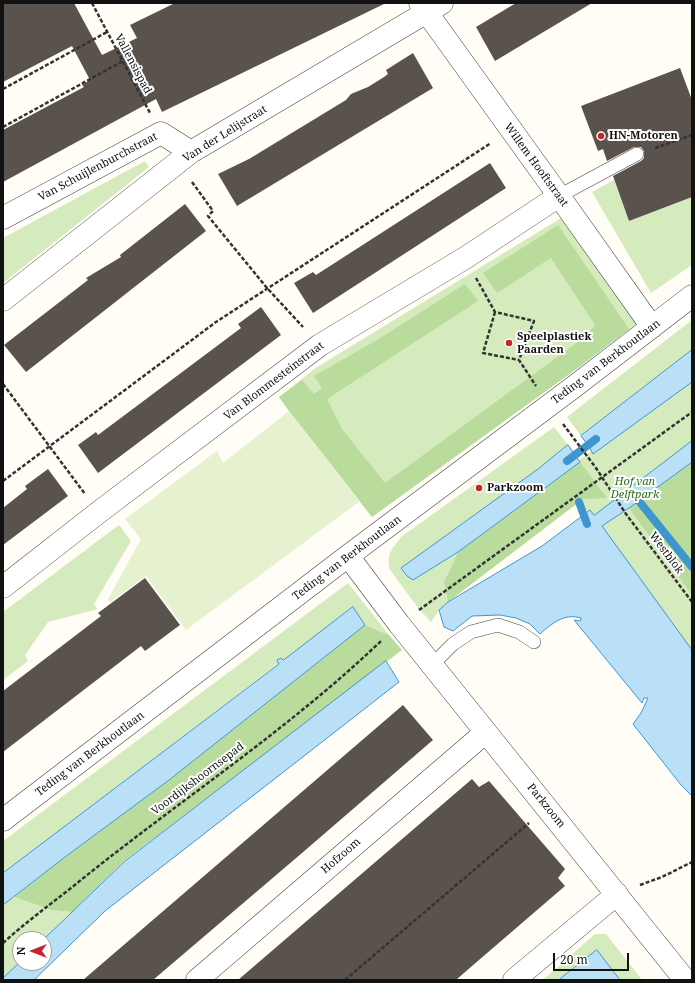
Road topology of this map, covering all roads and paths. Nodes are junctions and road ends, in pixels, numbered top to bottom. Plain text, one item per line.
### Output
1 (92, 3) edge
2 (429, 6) edge
3 (107, 32) junction
4 (123, 61) junction
5 (3, 89) edge
6 (3, 127) edge
7 (511, 130) junction
8 (161, 133) junction
9 (692, 135) edge
10 (637, 154) joint
11 (185, 157) junction
12 (559, 196) junction
13 (3, 218) edge
14 (465, 258) junction
15 (267, 288) junction
16 (692, 296) edge
17 (3, 300) edge
18 (495, 312) junction
19 (652, 327) junction
20 (320, 345) junction
21 (520, 360) junction
22 (3, 384) edge
23 (549, 405) junction
24 (692, 412) edge
25 (570, 435) dead end
26 (49, 447) junction
27 (602, 476) junction
28 (3, 481) edge
29 (99, 512) junction
30 (348, 556) junction
31 (3, 587) edge
32 (692, 602) edge
33 (399, 624) junction
34 (534, 642) dead end
35 (432, 665) junction
36 (486, 732) junction
37 (547, 808) junction
38 (3, 820) edge
39 (692, 862) edge
40 (617, 894) junction
41 (3, 943) edge
42 (196, 980) edge
43 (345, 980) edge
44 (514, 980) edge
45 (685, 980) edge

1 - 3 path, Vallensispad
2 - 7 street, Willem Hooftstraat
2 - 11 street, Van der Lelijstraat
3 - 4 path, Vallensispad
3 - 5 path
4 - 6 path
4 - 8 path, Vallensispad
7 - 12 street, Willem Hooftstraat
7 - 15 path
8 - 11 street, Van Schuijlenburchstraat
8 - 13 street, Van Schuijlenburchstraat
9 - 10 path
10 - 12 lane
11 - 15 path
11 - 17 street, Van der Lelijstraat
12 - 14 street, Van Blommesteinstraat
12 - 19 street, Willem Hooftstraat
14 - 18 path
14 - 20 street, Van Blommesteinstraat
15 - 20 path
15 - 26 path
16 - 19 street, Teding van Berkhoutlaan
18 - 21 path
18 - 21 path
19 - 23 street, Teding van Berkhoutlaan
20 - 29 street, Van Blommesteinstraat
21 - 23 path
22 - 26 path
23 - 30 street, Teding van Berkhoutlaan
24 - 27 path, Voordijkshoornsepad
25 - 27 path, Westblok
26 - 28 path
26 - 29 path
27 - 32 path, Westblok
27 - 33 path, Voordijkshoornsepad
29 - 31 street, Van Blommesteinstraat
30 - 33 street, Parkzoom
30 - 38 street, Teding van Berkhoutlaan
33 - 35 street, Parkzoom
33 - 41 path, Voordijkshoornsepad
34 - 35 lane
35 - 36 street, Parkzoom
36 - 37 street, Parkzoom
36 - 42 street, Hofzoom
37 - 40 street, Parkzoom
37 - 43 path
39 - 40 path
40 - 44 street
40 - 45 street, Parkzoom

